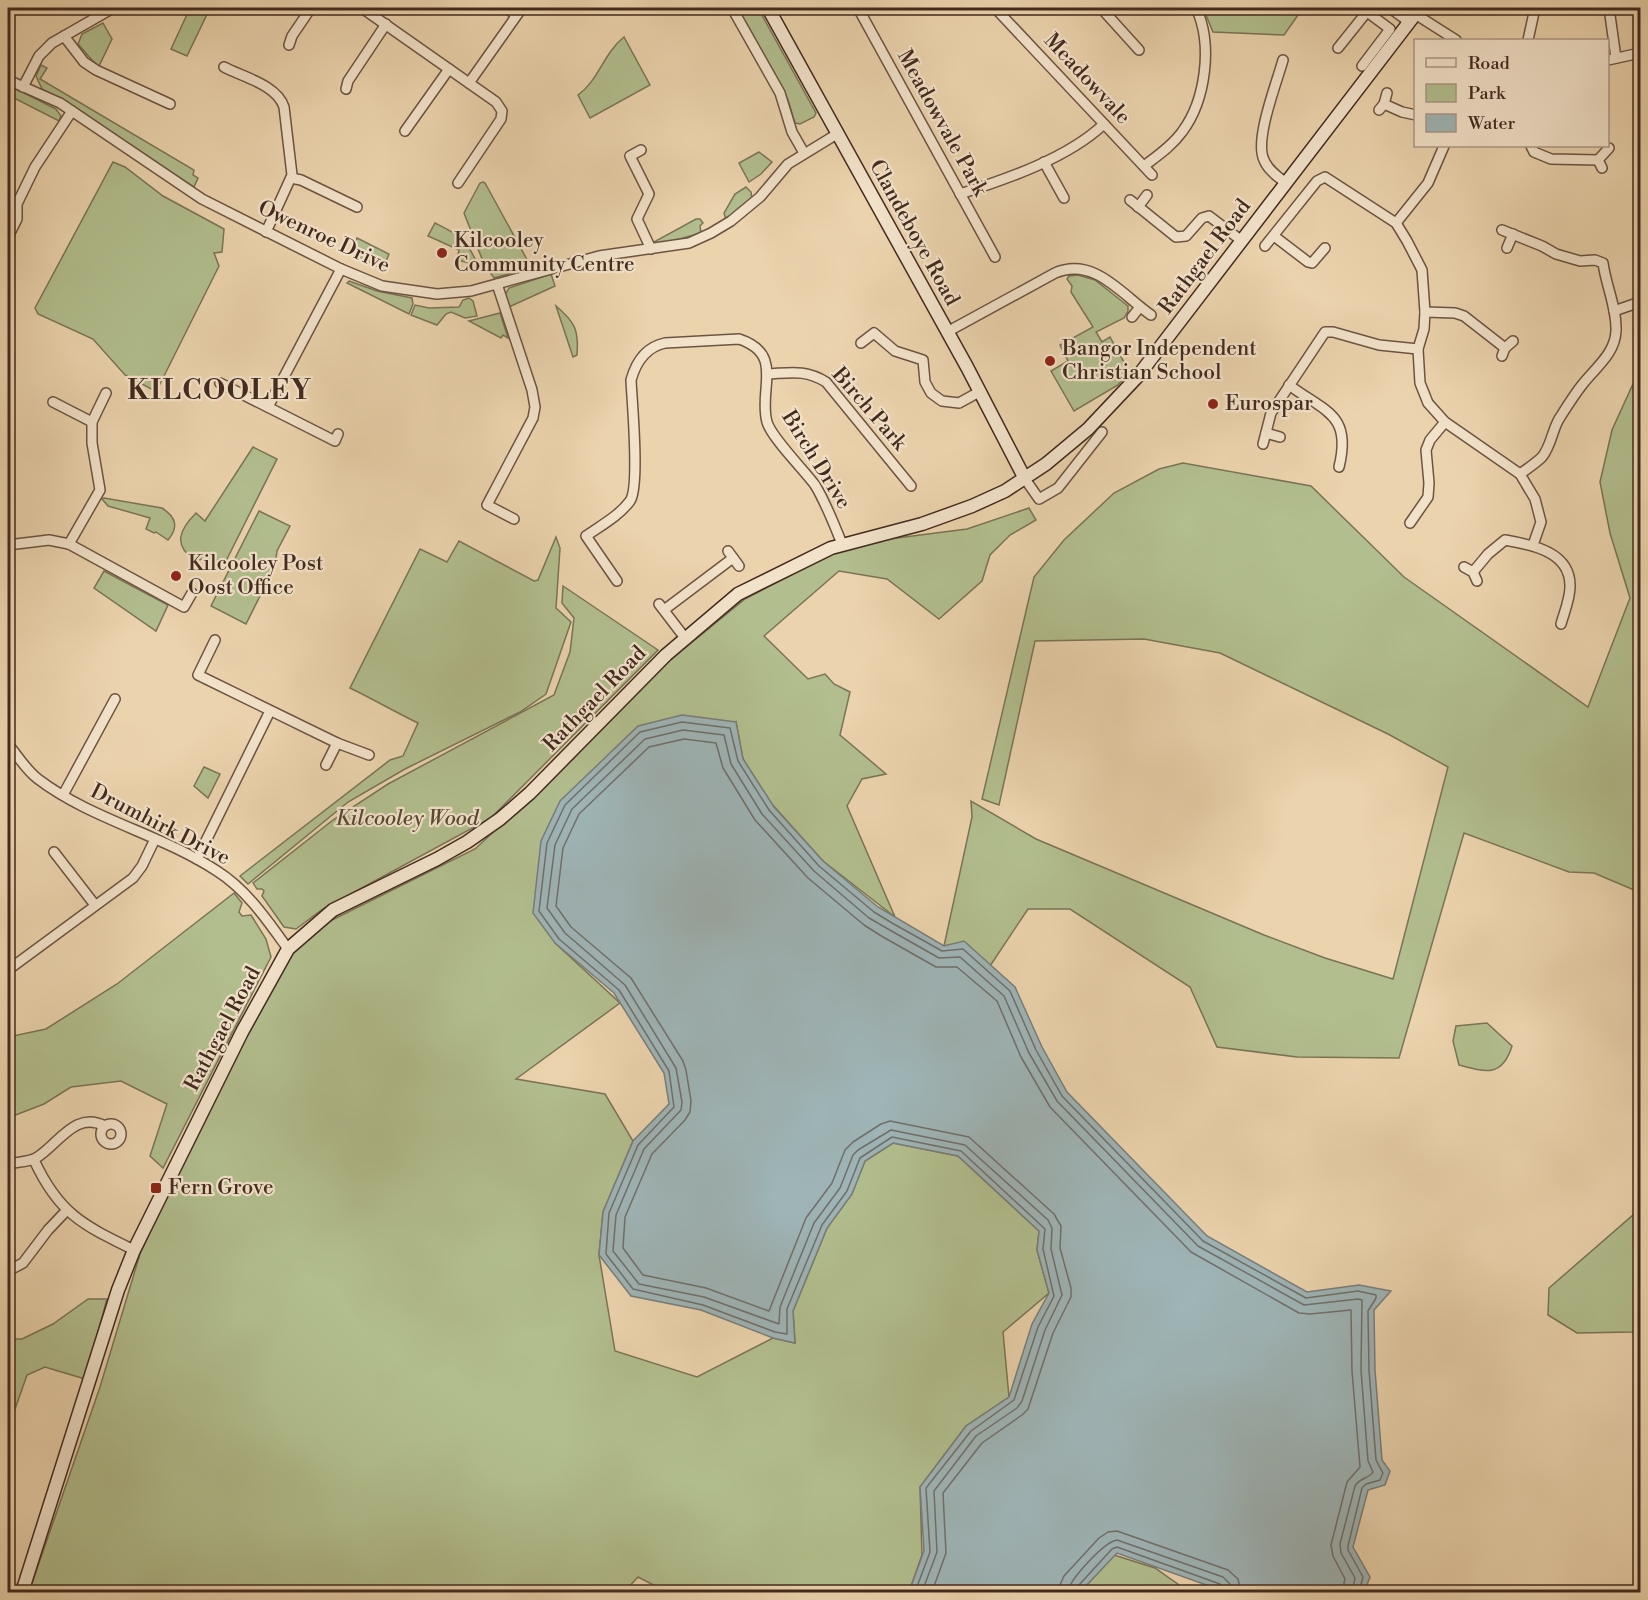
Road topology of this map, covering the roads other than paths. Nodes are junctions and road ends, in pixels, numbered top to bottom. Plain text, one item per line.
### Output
1 (113, 8) edge
2 (311, 8) edge
3 (362, 8) edge
4 (506, 8) edge
5 (732, 8) edge
6 (768, 8) edge
7 (858, 8) edge
8 (995, 8) edge
9 (1101, 8) edge
10 (1196, 8) edge
11 (1390, 8) edge
12 (1536, 8) edge
13 (1609, 8) edge
14 (1368, 10) edge
15 (519, 11) edge
16 (1415, 15) edge
17 (386, 24) junction
18 (64, 36) junction
19 (1454, 39) edge
20 (1528, 39) edge
21 (289, 45) dead end
22 (1338, 48) dead end
23 (1139, 50) dead end
24 (1641, 53) edge
25 (1612, 59) edge
26 (1283, 60) dead end
27 (1362, 66) dead end
28 (224, 67) dead end
29 (449, 69) junction
30 (8, 80) edge
31 (469, 83) junction
32 (23, 87) junction
33 (346, 89) dead end
34 (1388, 93) dead end
35 (170, 104) dead end
36 (72, 111) junction
37 (1414, 115) edge
38 (1104, 124) junction
39 (405, 131) dead end
40 (837, 134) junction
41 (1444, 147) edge
42 (1532, 147) edge
43 (1609, 147) dead end
44 (641, 150) dead end
45 (804, 153) junction
46 (1044, 162) junction
47 (1143, 166) junction
48 (1152, 174) dead end
49 (291, 178) junction
50 (459, 183) dead end
51 (1286, 183) junction
52 (960, 194) junction
53 (1147, 195) dead end
54 (1064, 198) dead end
55 (8, 199) edge
56 (1130, 200) dead end
57 (17, 204) junction
58 (357, 207) dead end
59 (1138, 207) junction
60 (1396, 223) junction
61 (1503, 230) dead end
62 (267, 232) junction
63 (1513, 234) junction
64 (1274, 236) junction
65 (8, 237) edge
66 (1242, 241) junction
67 (1265, 246) dead end
68 (1325, 248) dead end
69 (1507, 248) dead end
70 (651, 249) junction
71 (995, 257) dead end
72 (341, 269) junction
73 (497, 284) junction
74 (1641, 302) edge
75 (1140, 307) junction
76 (1614, 310) junction
77 (1425, 312) junction
78 (1151, 315) dead end
79 (1132, 317) dead end
80 (947, 332) junction
81 (1513, 341) dead end
82 (861, 343) dead end
83 (1418, 349) junction
84 (767, 374) junction
85 (220, 383) dead end
86 (1289, 385) junction
87 (979, 392) junction
88 (106, 393) dead end
89 (53, 402) dead end
90 (959, 403) junction
91 (267, 407) junction
92 (959, 414) dead end
93 (92, 422) junction
94 (1445, 422) junction
95 (1102, 432) dead end
96 (1266, 433) junction
97 (338, 434) dead end
98 (1280, 437) dead end
99 (1263, 444) dead end
100 (1343, 452) junction
101 (1354, 454) dead end
102 (1339, 467) dead end
103 (913, 471) dead end
104 (1520, 474) junction
105 (904, 477) junction
106 (1025, 479) junction
107 (911, 486) dead end
108 (1406, 508) dead end
109 (514, 519) dead end
110 (8, 544) edge
111 (69, 544) junction
112 (842, 544) junction
113 (1533, 545) junction
114 (734, 558) dead end
115 (1471, 573) dead end
116 (617, 581) dead end
117 (192, 593) dead end
118 (1561, 624) dead end
119 (685, 638) junction
120 (215, 640) dead end
121 (115, 699) dead end
122 (270, 711) junction
123 (337, 743) junction
124 (8, 744) edge
125 (369, 755) dead end
126 (326, 765) dead end
127 (63, 795) junction
128 (155, 840) junction
129 (54, 852) dead end
130 (197, 859) junction
131 (95, 905) junction
132 (288, 948) junction
133 (8, 970) edge
134 (105, 1126) dead end
135 (34, 1160) junction
136 (8, 1164) edge
137 (67, 1210) junction
138 (134, 1250) junction
139 (8, 1271) edge
140 (20, 1593) edge

1 - 18 street
2 - 21 street
3 - 17 street
4 - 15 street
5 - 45 street
6 - 40 street, Clandeboye Road
7 - 52 street, Meadowvale Park
8 - 38 street, Meadowvale
9 - 23 street
10 - 47 street
11 - 16 street
12 - 20 street
13 - 25 street
14 - 22 street
14 - 27 street
15 - 31 street
16 - 19 street
16 - 51 street, Rathgael Road
17 - 29 street
17 - 33 street
18 - 32 street
18 - 35 street
24 - 25 street
26 - 51 street
28 - 49 street
29 - 31 street
29 - 39 street
30 - 32 street, Owenroe Drive
31 - 50 street
32 - 36 street, Owenroe Drive
34 - 37 street
36 - 57 street
36 - 62 street, Owenroe Drive
38 - 46 street
38 - 47 street, Meadowvale
40 - 45 street, Owenroe Drive
40 - 80 street, Clandeboye Road
41 - 60 street
42 - 43 street
44 - 70 street
45 - 70 street, Owenroe Drive
46 - 52 street
46 - 54 street
47 - 48 street, Meadowvale
49 - 58 street
49 - 62 street
51 - 66 street, Rathgael Road
52 - 71 street, Meadowvale Park
53 - 59 street
55 - 57 street
56 - 59 street
57 - 65 street
59 - 66 street
60 - 64 street
60 - 77 street
61 - 63 street
62 - 72 street, Owenroe Drive
63 - 69 street
63 - 76 street
64 - 67 street
64 - 68 street
66 - 106 street, Rathgael Road
70 - 73 street, Owenroe Drive
72 - 73 street, Owenroe Drive
72 - 91 street
73 - 109 street
74 - 76 street
75 - 78 street
75 - 79 street
75 - 80 street
76 - 104 street
77 - 81 street
77 - 83 street
80 - 87 street, Clandeboye Road
82 - 90 street
83 - 86 street
83 - 94 street
84 - 105 street, Birch Park
84 - 112 street, Birch Drive
84 - 116 street, Birch Drive
85 - 91 street
86 - 96 street
86 - 100 street
87 - 90 street
87 - 106 street, Clandeboye Road
88 - 93 street
89 - 93 street
90 - 92 street
91 - 97 street
93 - 111 street
94 - 104 street
94 - 108 street
95 - 106 street
96 - 98 street
96 - 99 street
100 - 101 street
100 - 102 street
103 - 105 street, Birch Park
104 - 113 street
105 - 107 street, Birch Park
106 - 112 street, Rathgael Road
110 - 111 street
111 - 117 street
112 - 119 street, Rathgael Road
113 - 115 street
113 - 118 street
114 - 119 street
119 - 132 street, Rathgael Road
120 - 122 street
121 - 127 street
122 - 123 street
122 - 130 street
123 - 125 street
123 - 126 street
124 - 127 street, Drumhirk Drive
127 - 128 street, Drumhirk Drive
128 - 130 street, Drumhirk Drive
128 - 131 street
129 - 131 street
130 - 132 street, Drumhirk Drive
131 - 133 street
132 - 138 street, Rathgael Road
134 - 135 street
135 - 136 street
135 - 137 street
137 - 138 street
137 - 139 street
138 - 140 street, Rathgael Road

